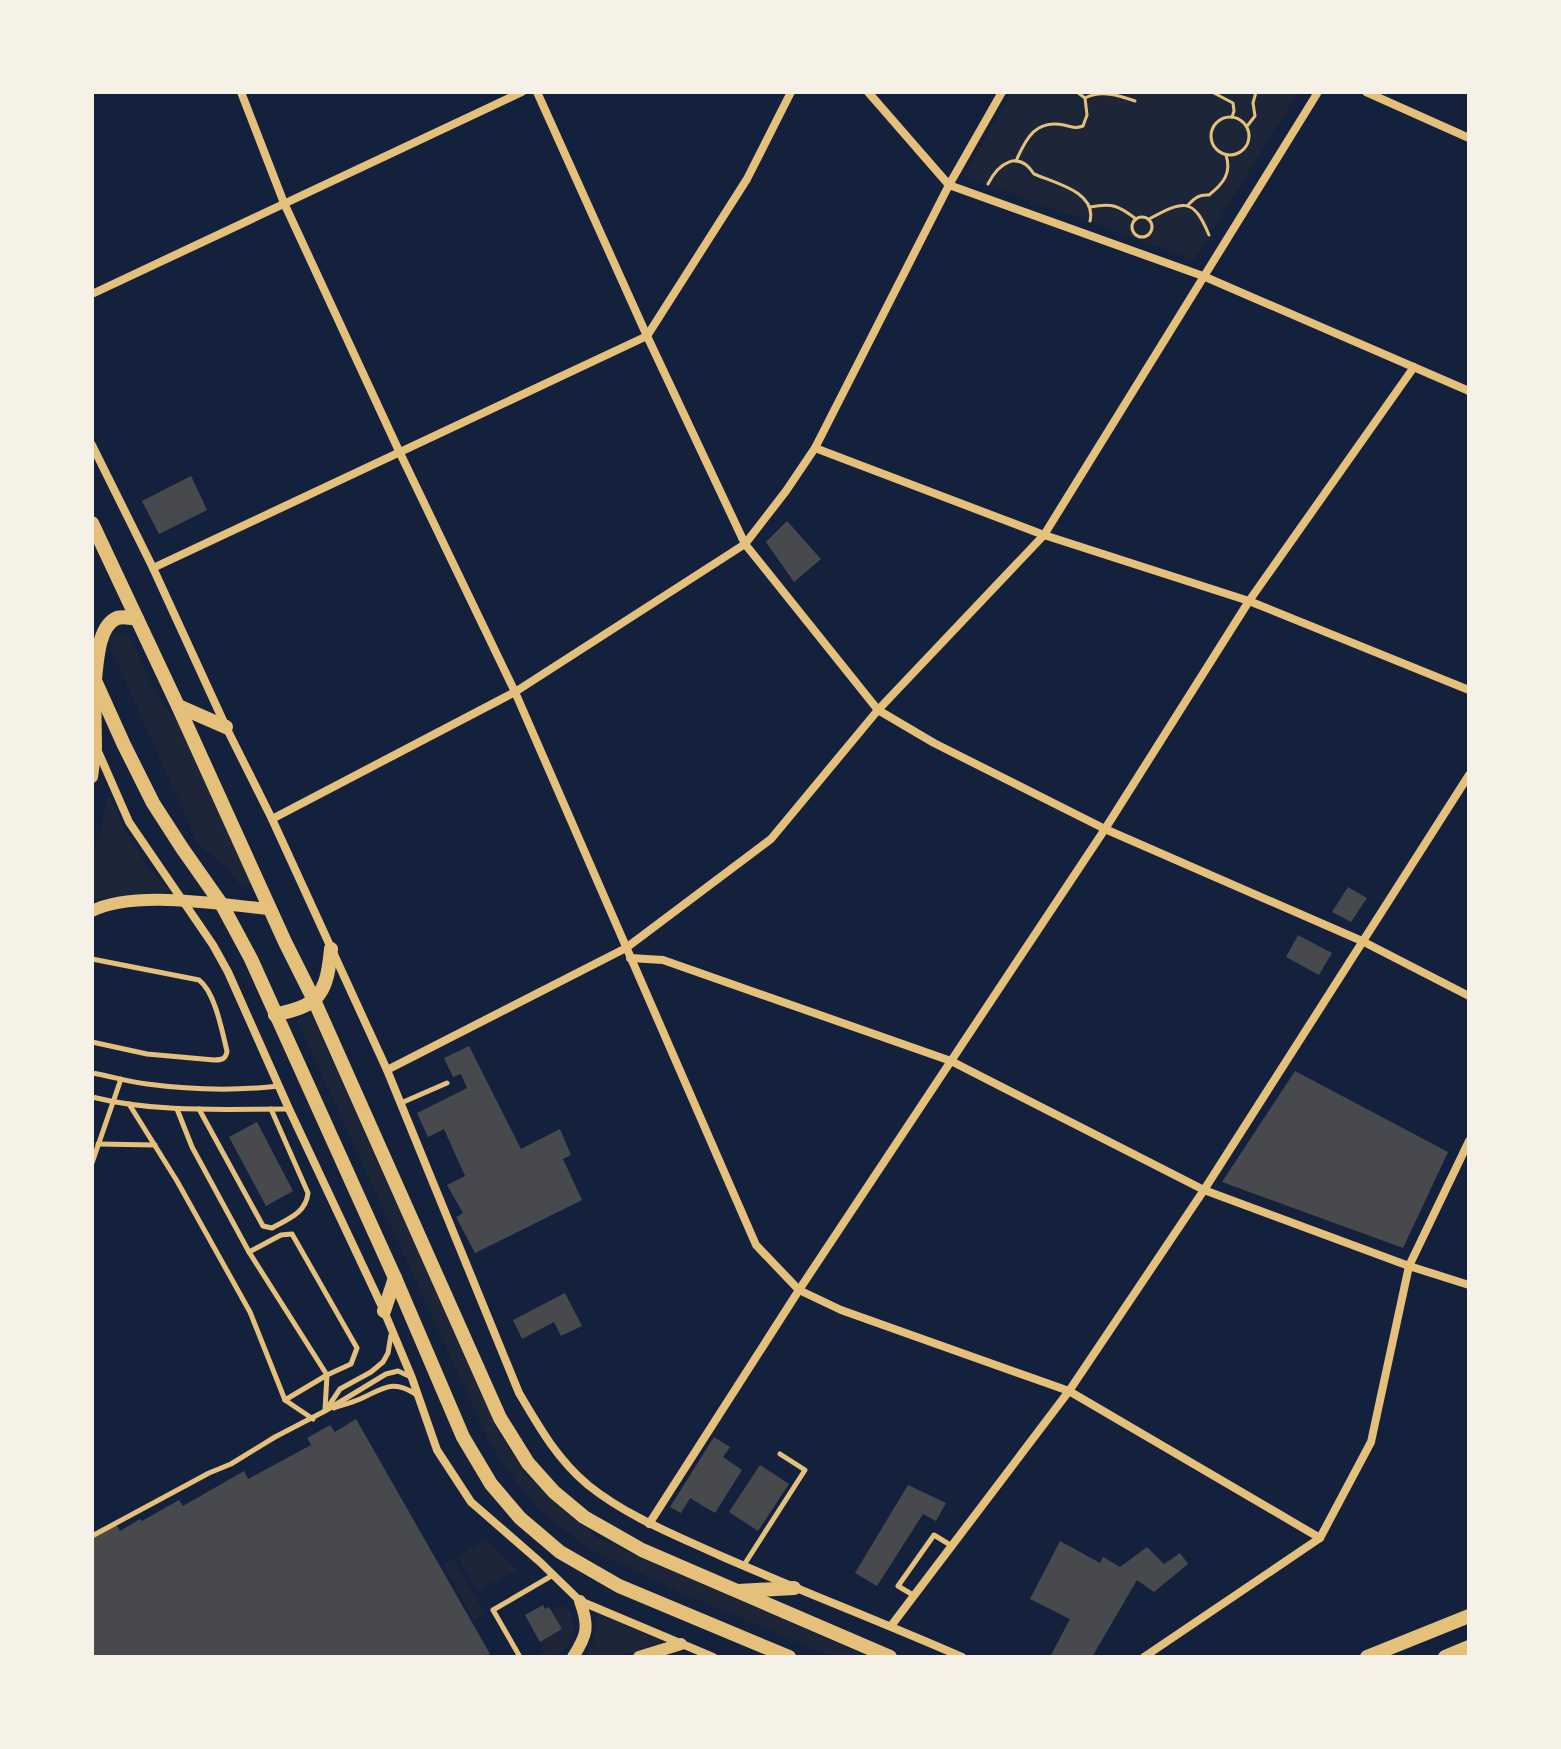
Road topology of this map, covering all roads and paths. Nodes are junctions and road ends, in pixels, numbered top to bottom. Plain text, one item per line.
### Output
1 (241, 92) edge
2 (522, 92) edge
3 (537, 92) edge
4 (791, 92) edge
5 (868, 92) edge
6 (1002, 92) edge
7 (1077, 92) edge
8 (1212, 92) edge
9 (1256, 92) edge
10 (1318, 92) edge
11 (1366, 92) edge
12 (1085, 98) junction
13 (1135, 101) dead end
14 (1232, 117) junction
15 (1247, 126) junction
16 (1469, 138) edge
17 (1226, 155) junction
18 (1016, 161) junction
19 (988, 184) dead end
20 (949, 185) junction
21 (284, 203) junction
22 (1187, 206) junction
23 (1090, 207) junction
24 (1136, 219) junction
25 (1149, 219) junction
26 (1090, 222) dead end
27 (1209, 235) dead end
28 (1203, 276) junction
29 (92, 294) edge
30 (647, 336) junction
31 (1414, 367) junction
32 (1469, 391) edge
33 (92, 445) edge
34 (815, 448) junction
35 (399, 451) junction
36 (92, 523) edge
37 (1044, 535) junction
38 (745, 544) junction
39 (153, 568) junction
40 (1249, 601) junction
41 (137, 619) junction
42 (93, 677) edge
43 (1469, 690) edge
44 (515, 692) junction
45 (178, 706) junction
46 (878, 710) junction
47 (226, 727) junction
48 (94, 743) edge
49 (1469, 775) edge
50 (92, 777) edge
51 (272, 819) junction
52 (1105, 829) junction
53 (184, 902) junction
54 (222, 905) junction
55 (93, 909) edge
56 (270, 909) junction
57 (1362, 941) junction
58 (626, 948) junction
59 (331, 949) junction
60 (630, 958) junction
61 (92, 959) edge
62 (1469, 996) edge
63 (314, 1000) junction
64 (275, 1015) junction
65 (92, 1042) edge
66 (951, 1061) junction
67 (387, 1070) junction
68 (92, 1073) edge
69 (121, 1079) junction
70 (447, 1083) dead end
71 (279, 1086) junction
72 (92, 1097) edge
73 (112, 1102) junction
74 (401, 1103) junction
75 (129, 1104) junction
76 (177, 1109) junction
77 (199, 1109) junction
78 (271, 1109) junction
79 (289, 1109) junction
80 (1469, 1141) edge
81 (98, 1144) junction
82 (155, 1145) junction
83 (92, 1163) edge
84 (1204, 1190) junction
85 (249, 1252) junction
86 (1409, 1266) junction
87 (395, 1278) junction
88 (1469, 1285) edge
89 (799, 1290) junction
90 (384, 1311) junction
91 (391, 1328) junction
92 (327, 1375) junction
93 (412, 1378) junction
94 (1069, 1391) junction
95 (418, 1396) junction
96 (285, 1400) junction
97 (325, 1411) junction
98 (313, 1419) junction
99 (780, 1454) dead end
100 (649, 1524) junction
101 (92, 1536) edge
102 (1320, 1538) junction
103 (952, 1546) junction
104 (743, 1566) junction
105 (553, 1575) junction
106 (794, 1588) junction
107 (735, 1591) junction
108 (914, 1596) junction
109 (580, 1601) junction
110 (1469, 1616) edge
111 (891, 1626) junction
112 (681, 1644) junction
113 (1469, 1647) edge
114 (520, 1657) edge
115 (573, 1657) edge
116 (639, 1657) edge
117 (713, 1657) edge
118 (789, 1657) edge
119 (890, 1657) edge
120 (962, 1657) edge
121 (1144, 1657) edge
122 (1367, 1657) edge
123 (1445, 1657) edge

1 - 21 street
2 - 21 street
3 - 30 street
4 - 30 street
5 - 20 street
6 - 20 street
7 - 12 path
8 - 14 path
9 - 15 path
10 - 28 street
11 - 16 street
12 - 13 path
12 - 18 path
14 - 15 path
14 - 17 path
15 - 17 path
17 - 22 path
18 - 19 path
18 - 23 path
20 - 28 street
20 - 34 street
21 - 29 street
21 - 35 street
22 - 25 path
22 - 27 path
23 - 24 path
23 - 26 path
24 - 25 path
24 - 25 path
28 - 31 street
28 - 37 street
30 - 35 street
30 - 38 street
31 - 32 street
31 - 40 street
33 - 39 street
34 - 37 street
34 - 38 street
35 - 39 street
35 - 44 street
36 - 41 main road
37 - 40 street
37 - 46 street
38 - 44 street
38 - 46 street
39 - 47 street
40 - 43 street
40 - 52 street
41 - 42 main road
41 - 45 main road
42 - 48 street
42 - 54 main road
44 - 51 street
44 - 58 street
45 - 47 main road
45 - 56 main road
46 - 52 street
46 - 58 street
47 - 51 street
48 - 50 street
48 - 53 street
49 - 57 street
51 - 59 street
52 - 57 street
52 - 66 street
53 - 54 street
53 - 55 street
53 - 71 street
54 - 56 street
54 - 64 main road
56 - 63 main road
57 - 62 street
57 - 84 street
58 - 60 street
58 - 67 street
59 - 63 main road
59 - 67 street
60 - 66 street
60 - 89 street
61 - 65 lane
63 - 64 main road
63 - 107 main road
64 - 87 main road
66 - 84 street
66 - 89 street
67 - 74 street
68 - 69 lane
69 - 71 lane
69 - 73 lane
70 - 74 lane
71 - 79 street
72 - 73 lane
73 - 75 lane
73 - 81 lane
74 - 100 street
75 - 76 lane
75 - 82 lane
76 - 77 lane
76 - 85 lane
77 - 78 lane
77 - 78 lane
78 - 79 lane
79 - 90 street
80 - 86 street
81 - 82 lane
81 - 83 lane
82 - 96 lane
84 - 86 street
84 - 94 street
85 - 92 lane
85 - 92 lane
86 - 88 street
86 - 102 street
87 - 90 main road
87 - 118 main road
89 - 94 street
89 - 100 street
90 - 91 street
91 - 93 street
91 - 97 lane
92 - 96 lane
92 - 97 lane
93 - 95 street
93 - 97 lane
94 - 102 street
94 - 103 street
95 - 97 lane
95 - 105 street
96 - 98 lane
97 - 98 lane
98 - 101 lane
99 - 104 lane
100 - 104 street
102 - 121 street
103 - 108 street
103 - 108 lane
104 - 106 street
105 - 109 street
105 - 114 lane
106 - 107 main road
106 - 111 street
107 - 119 main road
108 - 111 street
109 - 112 street
109 - 115 street
110 - 122 main road
111 - 120 street
112 - 116 street
112 - 117 street
113 - 123 main road

